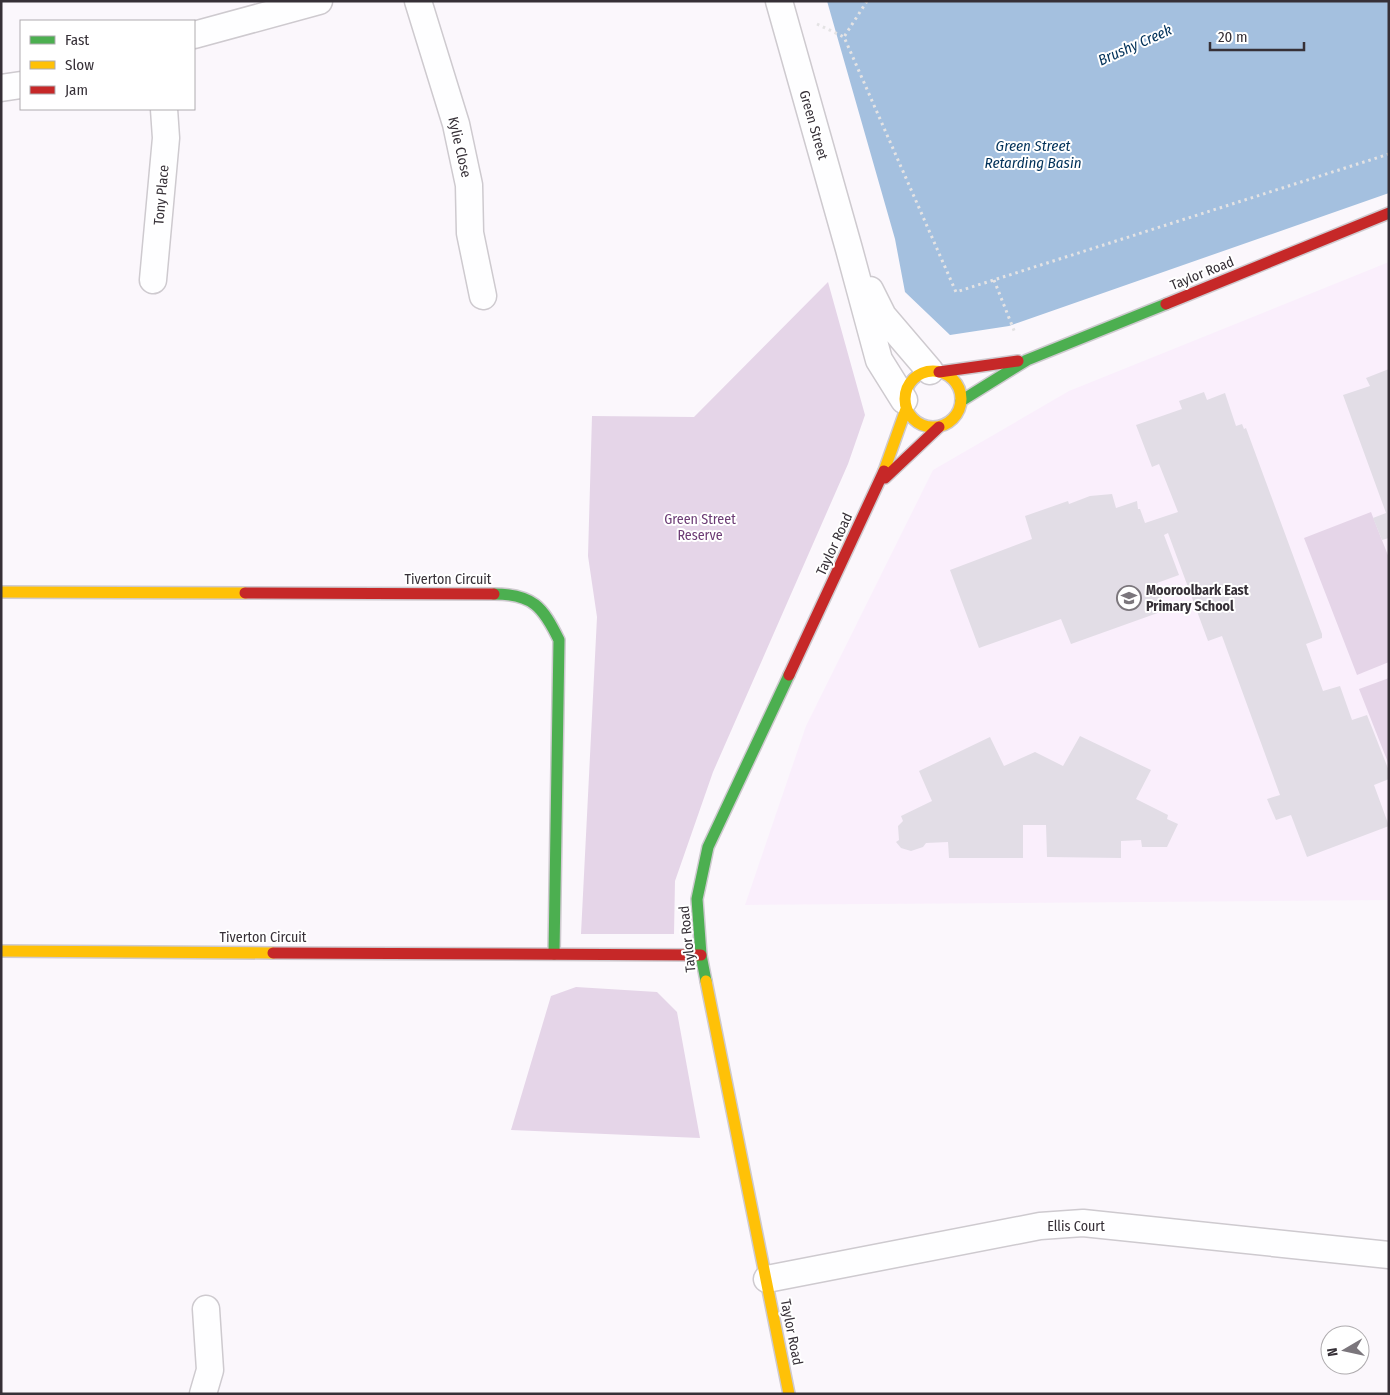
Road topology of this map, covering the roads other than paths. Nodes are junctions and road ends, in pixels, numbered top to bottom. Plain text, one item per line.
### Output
1 (319, 1) edge
2 (418, 1) edge
3 (779, 1) edge
4 (195, 36) edge
5 (20, 85) edge
6 (1, 88) edge
7 (164, 110) edge
8 (1389, 213) edge
9 (849, 249) junction
10 (153, 280) dead end
11 (484, 296) dead end
12 (1027, 360) junction
13 (934, 371) junction
14 (961, 401) junction
15 (905, 404) junction
16 (939, 427) junction
17 (880, 482) junction
18 (1, 592) edge
19 (1, 951) edge
20 (554, 954) junction
21 (701, 955) junction
22 (1389, 1255) edge
23 (767, 1279) junction
24 (206, 1309) dead end
25 (203, 1394) edge
26 (789, 1394) edge

1 - 4 street
2 - 11 street, Kylie Close
3 - 9 street, Green Street
5 - 6 street
7 - 10 street, Tony Place
8 - 12 street, Taylor Road
9 - 13 street, Green Street
9 - 15 street, Green Street
12 - 13 street, Taylor Road
12 - 14 street, Taylor Road
13 - 14 street
13 - 15 street
14 - 16 street
15 - 16 street
15 - 17 street, Taylor Road
16 - 17 street, Taylor Road
17 - 21 street, Taylor Road
18 - 20 street, Tiverton Circuit
19 - 20 street, Tiverton Circuit
20 - 21 street, Tiverton Circuit
21 - 23 street, Taylor Road
22 - 23 street, Ellis Court
23 - 26 street, Taylor Road
24 - 25 street

